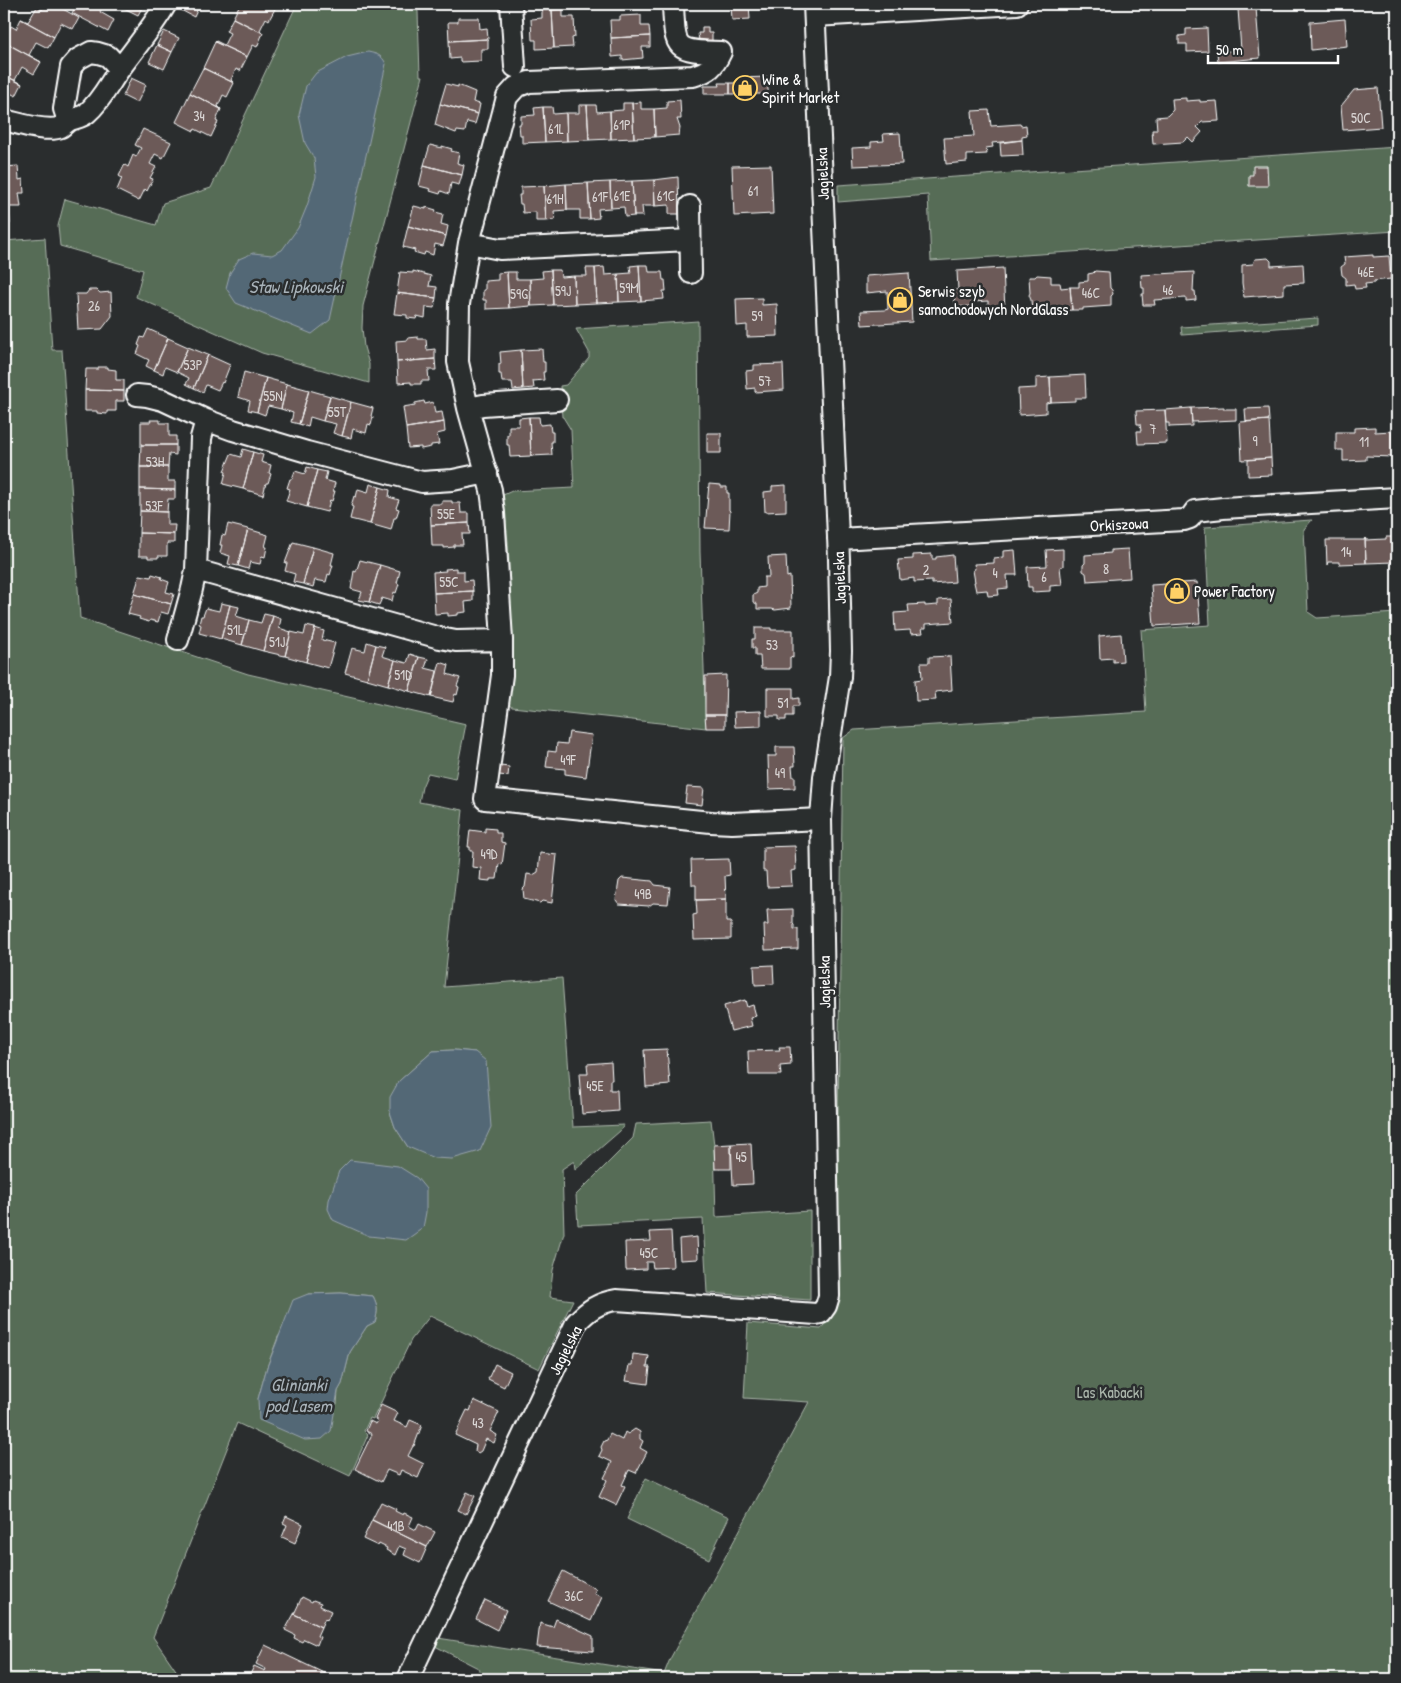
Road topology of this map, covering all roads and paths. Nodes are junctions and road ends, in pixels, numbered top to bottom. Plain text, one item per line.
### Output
1 (166, 4) edge
2 (512, 4) edge
3 (673, 4) edge
4 (1017, 4) edge
5 (815, 10) edge
6 (515, 67) dead end
7 (120, 69) junction
8 (4, 120) edge
9 (68, 121) junction
10 (690, 206) dead end
11 (690, 240) junction
12 (469, 243) junction
13 (691, 273) dead end
14 (137, 396) dead end
15 (557, 400) dead end
16 (468, 408) junction
17 (206, 420) junction
18 (488, 473) junction
19 (1397, 498) edge
20 (838, 539) junction
21 (196, 570) junction
22 (178, 640) dead end
23 (502, 640) junction
24 (821, 819) junction
25 (408, 1679) edge

1 - 7 street
2 - 6 street
3 - 12 street
4 - 5 street
5 - 20 street, Jagielska
7 - 9 street
7 - 9 street
8 - 9 street
10 - 11 street
11 - 12 street
11 - 13 street
12 - 16 street
14 - 17 street
15 - 16 street
16 - 18 street
17 - 18 street
17 - 21 street
18 - 23 street
19 - 20 street, Orkiszowa
20 - 24 street, Jagielska
21 - 22 street
21 - 23 street
23 - 24 street
24 - 25 street, Jagielska

